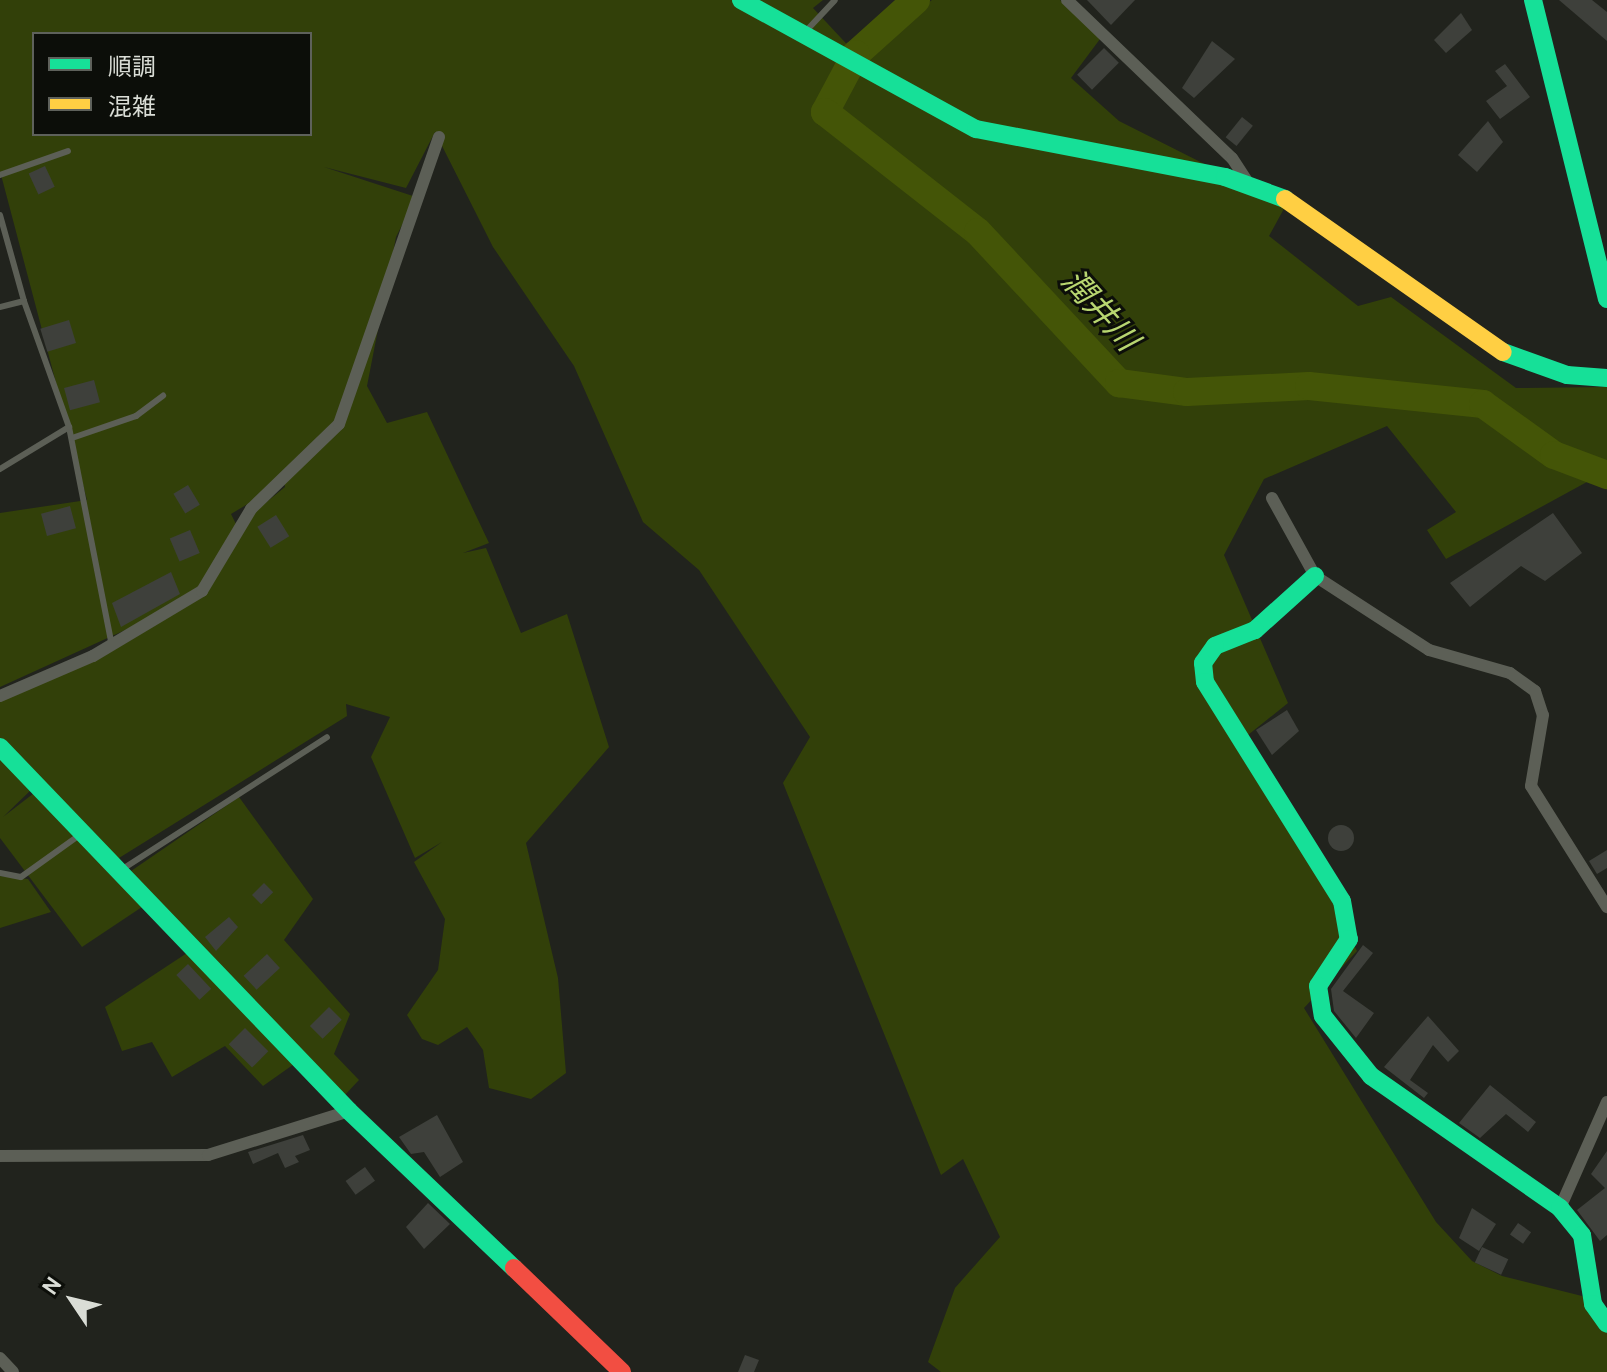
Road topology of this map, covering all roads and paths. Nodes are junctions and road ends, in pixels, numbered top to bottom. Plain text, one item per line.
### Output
1 (741, 0) edge
2 (835, 0) edge
3 (1067, 0) edge
4 (1533, 0) edge
5 (804, 39) junction
6 (439, 137) dead end
7 (68, 151) dead end
8 (0, 175) edge
9 (1251, 187) junction
10 (0, 215) edge
11 (1607, 299) edge
12 (24, 301) junction
13 (0, 307) edge
14 (1607, 378) edge
15 (163, 396) dead end
16 (69, 427) junction
17 (72, 438) junction
18 (0, 469) edge
19 (1272, 498) dead end
20 (1315, 576) junction
21 (111, 642) dead end
22 (0, 696) edge
23 (327, 737) dead end
24 (0, 748) edge
25 (81, 834) junction
26 (118, 872) junction
27 (0, 873) edge
28 (1607, 907) edge
29 (1607, 1102) edge
30 (349, 1111) junction
31 (0, 1156) edge
32 (1560, 1208) junction
33 (1607, 1324) edge
34 (0, 1358) edge
35 (13, 1372) edge
36 (622, 1372) edge

1 - 5 street
2 - 5 lane
3 - 9 street
4 - 11 street
5 - 9 street
6 - 22 street
7 - 8 lane
9 - 14 street
10 - 12 lane
12 - 13 lane
12 - 16 lane
15 - 17 lane
16 - 17 lane
16 - 18 lane
17 - 21 lane
19 - 20 street
20 - 28 street
20 - 32 street
23 - 26 lane
24 - 25 street
25 - 26 street
25 - 27 lane
26 - 30 street
29 - 32 street
30 - 31 street
30 - 36 street
32 - 33 street
34 - 35 street

